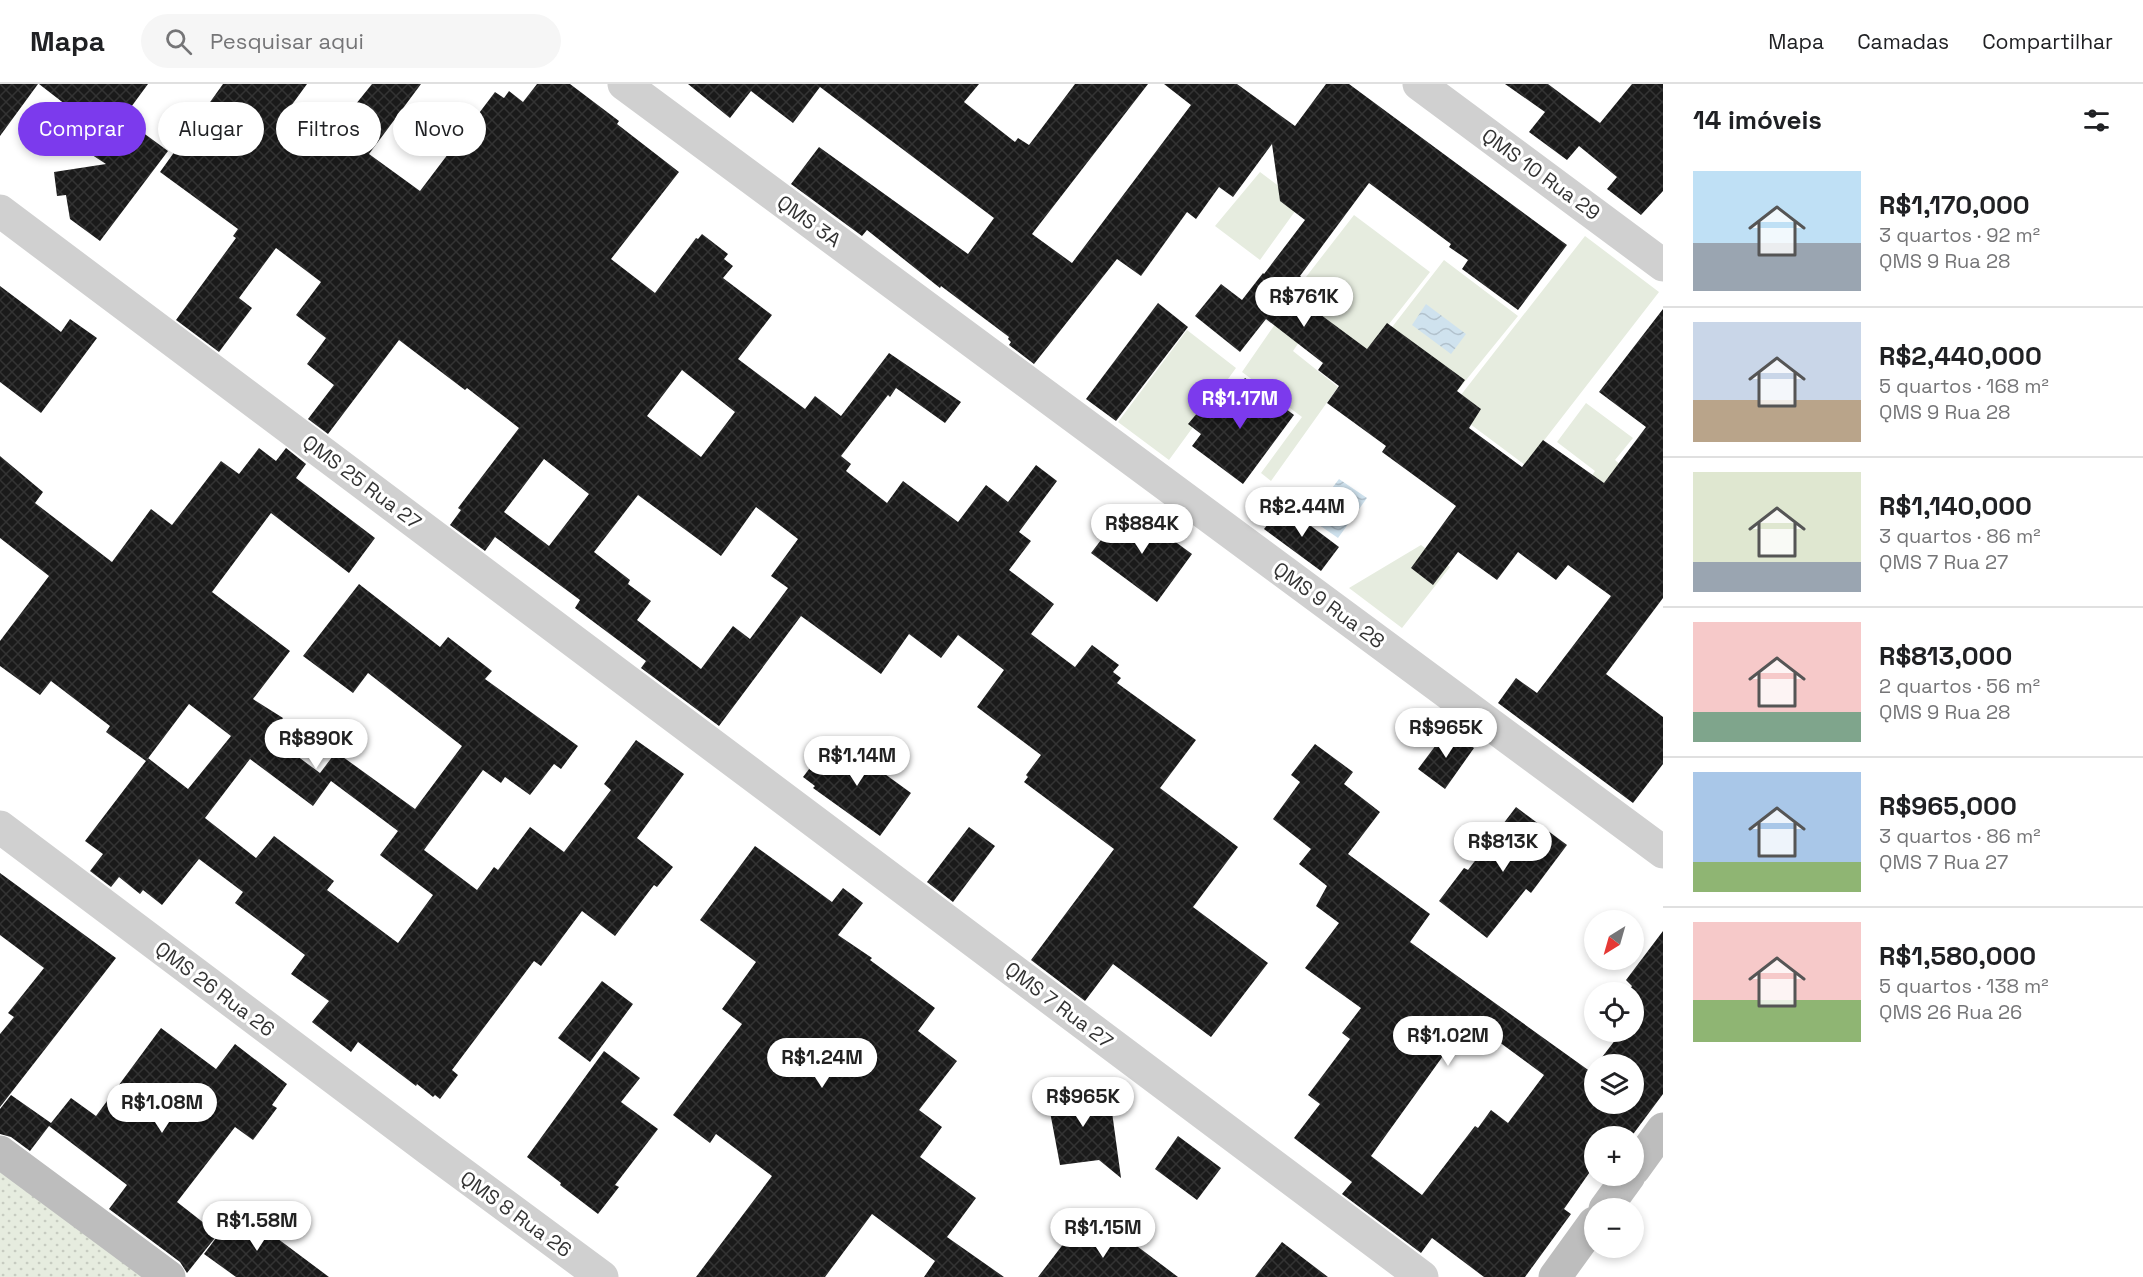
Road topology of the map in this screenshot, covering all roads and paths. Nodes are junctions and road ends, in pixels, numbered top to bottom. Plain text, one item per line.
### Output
1 (624, 84) edge
2 (1419, 84) edge
3 (0, 211) edge
4 (1663, 265) edge
5 (994, 358) joint
6 (725, 754) joint
7 (0, 827) edge
8 (1663, 852) edge
9 (1663, 1129) edge
10 (430, 1150) joint
11 (0, 1152) edge
12 (1644, 1155) edge
13 (1584, 1237) edge
14 (169, 1277) edge
15 (602, 1277) edge
16 (1422, 1277) edge
17 (1555, 1277) edge

1 - 5 street, QMS 3A
2 - 4 street, QMS 10 Rua 29
3 - 6 street, QMS 25 Rua 27
5 - 8 street, QMS 9 Rua 28
6 - 16 street, QMS 7 Rua 27
7 - 10 street, QMS 26 Rua 26
9 - 12 street
10 - 15 street, QMS 8 Rua 26
11 - 14 street
13 - 17 street

